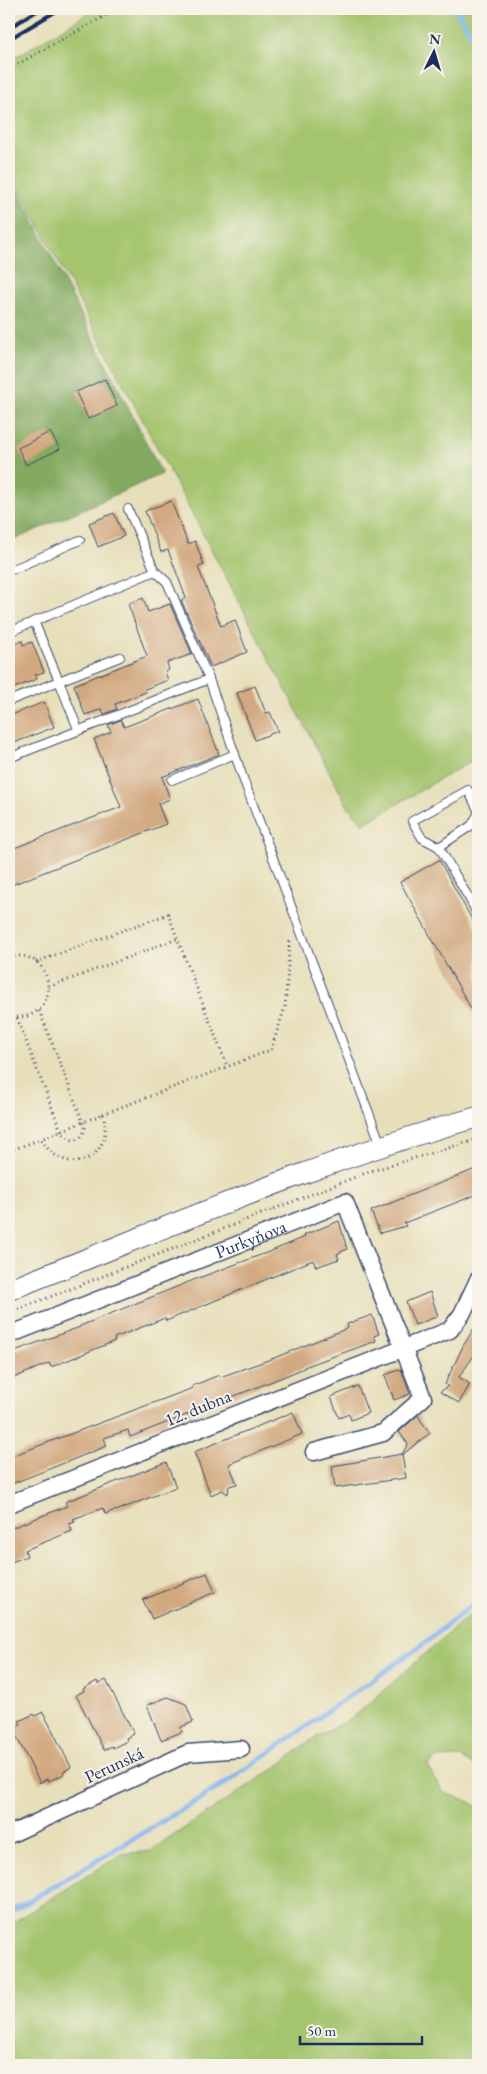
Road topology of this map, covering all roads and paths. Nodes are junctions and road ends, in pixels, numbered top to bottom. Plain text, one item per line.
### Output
1 (117, 9) edge
2 (9, 69) edge
3 (128, 509) dead end
4 (80, 540) dead end
5 (9, 571) edge
6 (155, 571) junction
7 (34, 621) junction
8 (9, 632) edge
9 (120, 657) dead end
10 (209, 679) junction
11 (58, 681) junction
12 (9, 701) edge
13 (78, 730) junction
14 (235, 754) junction
15 (9, 758) edge
16 (172, 780) dead end
17 (478, 810) edge
18 (478, 814) edge
19 (439, 847) junction
20 (475, 904) edge
21 (478, 916) edge
22 (290, 933) dead end
23 (177, 939) junction
24 (9, 958) edge
25 (36, 962) junction
26 (49, 987) junction
27 (39, 1010) junction
28 (9, 1016) edge
29 (17, 1018) junction
30 (227, 1066) junction
31 (103, 1114) junction
32 (478, 1117) edge
33 (83, 1122) junction
34 (61, 1130) junction
35 (478, 1138) edge
36 (41, 1139) junction
37 (382, 1145) junction
38 (9, 1151) edge
39 (478, 1280) edge
40 (9, 1290) edge
41 (9, 1313) edge
42 (9, 1335) edge
43 (402, 1349) junction
44 (314, 1452) dead end
45 (9, 1504) edge
46 (241, 1749) dead end
47 (9, 1835) edge

1 - 2 path
3 - 6 lane
4 - 5 lane
6 - 7 lane
6 - 10 lane
7 - 8 lane
7 - 11 lane
9 - 11 lane
10 - 13 lane
10 - 14 lane
11 - 12 lane
11 - 13 lane
13 - 15 lane
14 - 16 lane
14 - 37 lane
17 - 19 lane
18 - 19 lane
19 - 20 lane
20 - 21 lane
22 - 30 path
23 - 25 path
23 - 26 path
23 - 30 path
24 - 25 path
25 - 26 path
26 - 27 path
27 - 29 path
27 - 33 path
28 - 29 path
29 - 34 path
30 - 31 path
31 - 33 path
31 - 36 path
32 - 37 street
33 - 34 path
33 - 34 path
34 - 36 path
35 - 41 path
36 - 38 path
37 - 40 street
39 - 43 street, 12. dubna
42 - 43 street, Purkyňova
43 - 44 street
43 - 45 street, 12. dubna
46 - 47 street, Perunská

